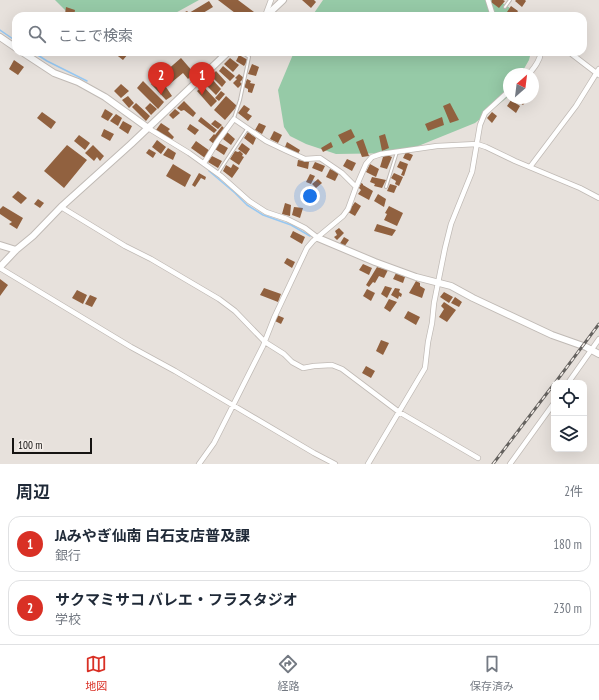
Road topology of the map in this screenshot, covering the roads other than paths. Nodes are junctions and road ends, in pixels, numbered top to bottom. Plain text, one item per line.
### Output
1 (271, 0) edge
2 (283, 0) edge
3 (488, 0) edge
4 (510, 0) edge
5 (505, 7) dead end
6 (266, 12) edge
7 (270, 12) edge
8 (492, 12) edge
9 (0, 37) edge
10 (12, 45) edge
11 (28, 56) edge
12 (224, 56) edge
13 (248, 56) edge
14 (540, 56) edge
15 (575, 56) edge
16 (534, 68) edge
17 (598, 73) edge
18 (503, 96) edge
19 (234, 119) junction
20 (148, 128) junction
21 (248, 128) junction
22 (477, 144) junction
23 (397, 152) junction
24 (204, 163) junction
25 (530, 167) junction
26 (218, 173) junction
27 (356, 187) junction
28 (386, 187) dead end
29 (599, 198) edge
30 (61, 208) junction
31 (318, 238) junction
32 (0, 245) edge
33 (16, 250) junction
34 (0, 267) edge
35 (438, 282) junction
36 (599, 339) edge
37 (265, 342) junction
38 (591, 350) junction
39 (599, 354) edge
40 (570, 380) edge
41 (232, 405) junction
42 (551, 407) edge
43 (399, 412) junction
44 (478, 458) dead end
45 (199, 464) edge
46 (336, 464) edge
47 (368, 464) edge
48 (510, 464) edge

1 - 6 street
2 - 7 street
3 - 8 street
4 - 5 lane
9 - 10 street
11 - 20 street
12 - 20 street
13 - 19 lane
14 - 16 street
15 - 17 street
17 - 25 street
18 - 22 street
19 - 21 street
19 - 24 street
20 - 24 street
20 - 30 street
21 - 26 lane
21 - 27 street
22 - 23 street
22 - 25 street
22 - 35 street
23 - 27 street
23 - 28 lane
24 - 26 street
25 - 29 street
26 - 31 street
27 - 31 street
30 - 33 street
30 - 37 street
31 - 35 street
31 - 37 street
32 - 33 street
33 - 34 street
34 - 41 street
35 - 38 street
35 - 43 street
36 - 38 street
37 - 41 street
37 - 43 street
38 - 39 street
38 - 40 street
41 - 45 street
41 - 46 street
42 - 48 street
43 - 44 street
43 - 47 street

